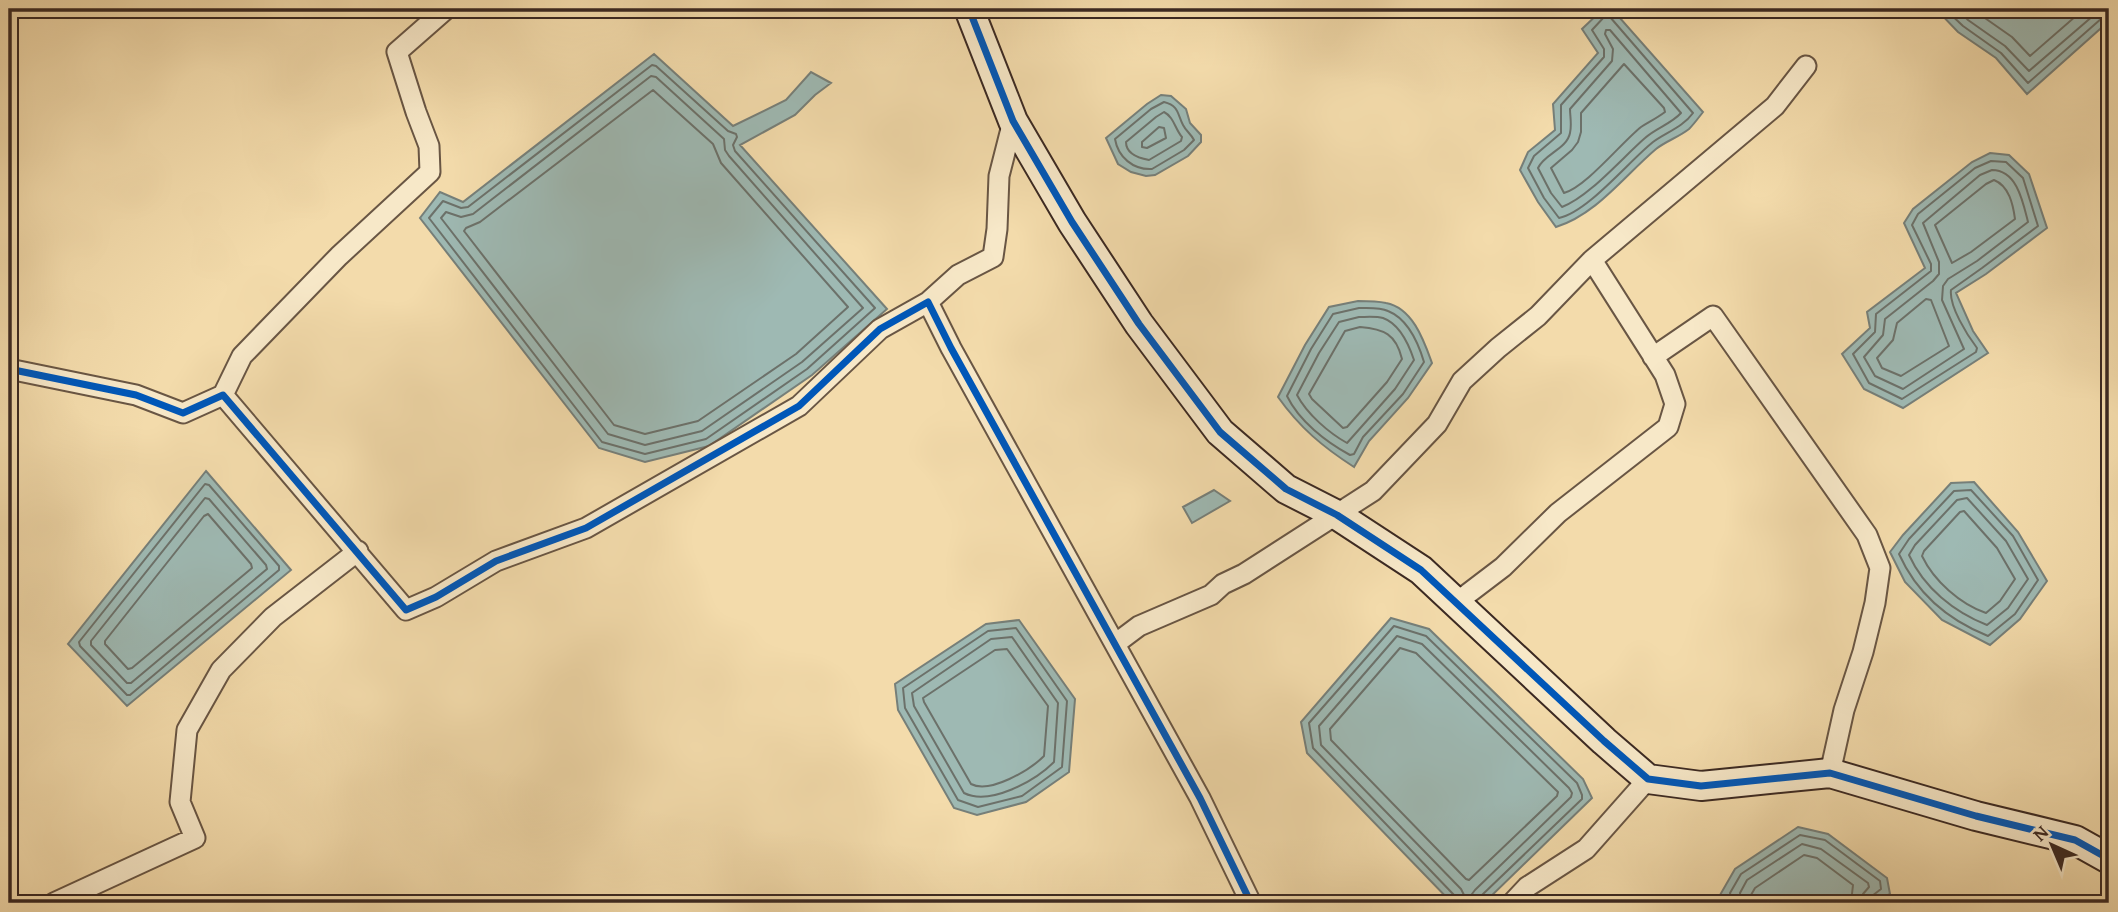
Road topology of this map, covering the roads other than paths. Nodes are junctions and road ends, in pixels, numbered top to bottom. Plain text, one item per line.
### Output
1 (446, 9) edge
2 (969, 9) edge
3 (1805, 66) dead end
4 (1013, 121) junction
5 (1592, 260) junction
6 (928, 302) junction
7 (1653, 357) junction
8 (9, 369) edge
9 (223, 394) junction
10 (1337, 515) junction
11 (358, 551) junction
12 (1457, 602) junction
13 (1115, 644) junction
14 (1830, 773) junction
15 (1648, 779) junction
16 (2109, 859) edge
17 (54, 903) edge
18 (1251, 903) edge
19 (1512, 903) edge

1 - 9 street
2 - 4 street
3 - 5 street
4 - 6 street
4 - 10 street
5 - 7 street
5 - 10 street
6 - 11 street
6 - 13 street
7 - 12 street
7 - 14 street
8 - 9 street
9 - 11 street
10 - 12 street
10 - 13 street
11 - 17 street
12 - 15 street
13 - 18 street
14 - 15 street
14 - 16 street
15 - 19 street

